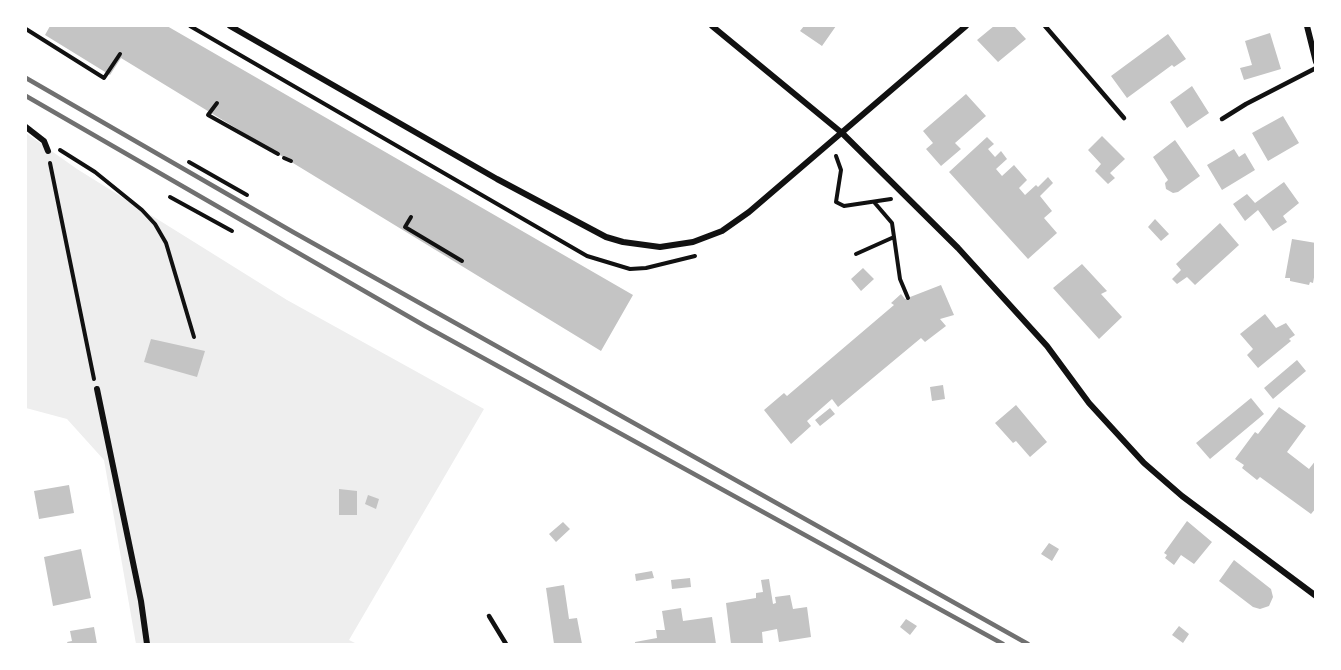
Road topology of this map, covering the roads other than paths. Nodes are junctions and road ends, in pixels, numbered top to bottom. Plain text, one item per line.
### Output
1 (230, 26) edge
2 (712, 26) edge
3 (966, 26) edge
4 (1045, 26) edge
5 (1307, 26) edge
6 (1316, 62) edge
7 (1316, 68) edge
8 (1124, 118) dead end
9 (1222, 119) dead end
10 (26, 127) edge
11 (842, 133) junction
12 (48, 151) road end
13 (97, 389) road end
14 (1316, 596) edge
15 (489, 616) dead end
16 (147, 645) edge
17 (506, 645) edge

1 - 11 street
2 - 11 street
3 - 11 street
4 - 8 lane
5 - 6 street
7 - 9 lane
10 - 12 street
11 - 14 street
13 - 16 street
15 - 17 lane

